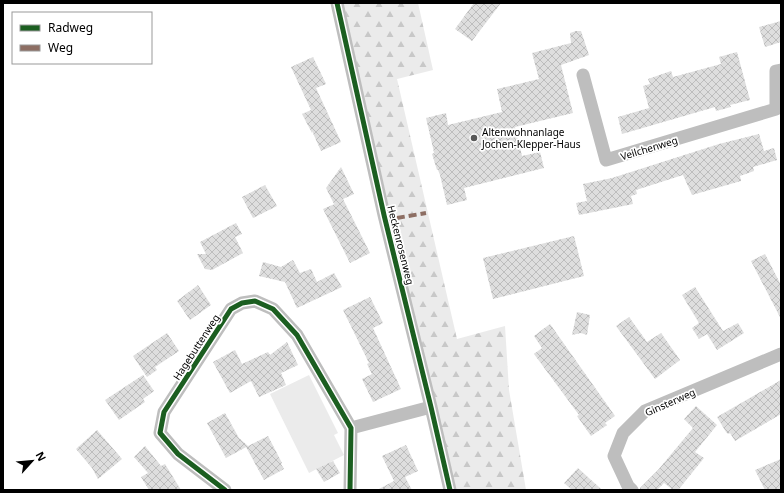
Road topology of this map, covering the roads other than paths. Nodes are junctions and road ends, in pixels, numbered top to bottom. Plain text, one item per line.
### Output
1 (337, 3) edge
2 (781, 70) edge
3 (583, 75) dead end
4 (779, 108) edge
5 (781, 354) edge
6 (431, 407) junction
7 (351, 428) junction
8 (225, 490) edge
9 (350, 490) edge
10 (450, 490) edge
11 (632, 490) edge

1 - 6 street, Heckenrosenweg
2 - 4 street, Veilchenweg
3 - 4 street, Veilchenweg
5 - 11 street, Ginsterweg
6 - 7 street
6 - 10 street, Heckenrosenweg
7 - 8 street, Hagebuttenweg
7 - 9 street

